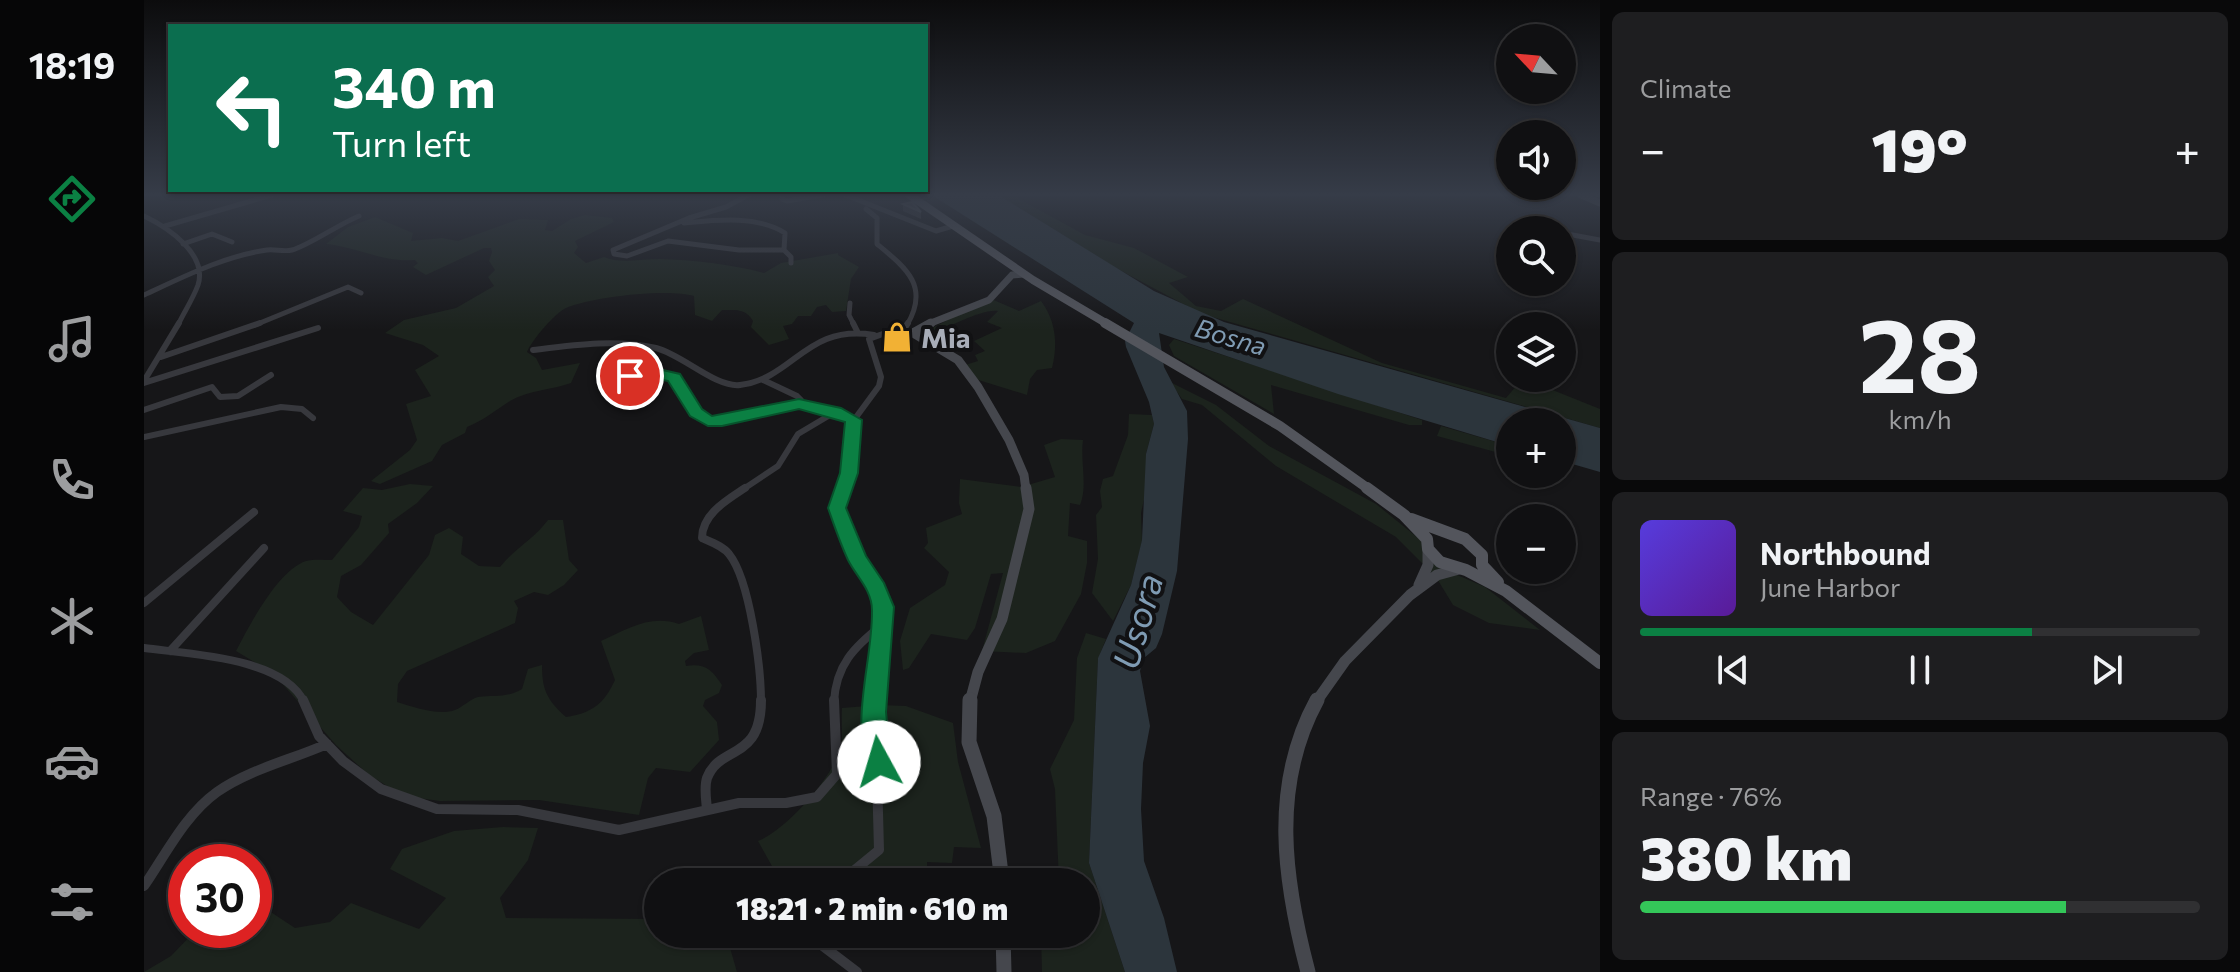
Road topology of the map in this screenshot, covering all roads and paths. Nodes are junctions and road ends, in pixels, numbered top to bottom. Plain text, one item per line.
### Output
1 (178, 239) edge
2 (196, 239) edge
3 (225, 239) edge
4 (312, 239) edge
5 (638, 239) edge
6 (785, 239) edge
7 (877, 239) edge
8 (972, 239) edge
9 (232, 242) dead end
10 (183, 244) junction
11 (784, 250) junction
12 (791, 263) dead end
13 (1006, 263) junction
14 (198, 270) junction
15 (1024, 274) junction
16 (1010, 278) junction
17 (361, 293) dead end
18 (144, 295) edge
19 (850, 303) dead end
20 (318, 328) dead end
21 (909, 330) junction
22 (857, 331) junction
23 (874, 335) junction
24 (533, 350) dead end
25 (161, 357) junction
26 (271, 375) dead end
27 (630, 376) dead end
28 (763, 380) junction
29 (144, 382) edge
30 (799, 404) junction
31 (144, 410) edge
32 (835, 412) junction
33 (313, 418) dead end
34 (854, 420) junction
35 (144, 437) edge
36 (254, 512) dead end
37 (1404, 515) junction
38 (1449, 534) junction
39 (1427, 544) junction
40 (264, 548) dead end
41 (1482, 565) junction
42 (1463, 570) junction
43 (1418, 587) junction
44 (1506, 591) junction
45 (144, 603) edge
46 (882, 625) junction
47 (144, 648) edge
48 (170, 651) junction
49 (1600, 663) edge
50 (327, 744) junction
51 (707, 809) junction
52 (857, 868) edge
53 (1000, 868) edge
54 (144, 886) edge
55 (825, 948) edge
56 (1003, 948) edge
57 (857, 972) edge
58 (1004, 972) edge
59 (1308, 972) edge

1 - 10 street
2 - 10 street
3 - 9 street
4 - 14 street
5 - 11 street
6 - 11 street
7 - 21 street
8 - 13 main road
10 - 14 street
11 - 12 street
13 - 15 main road
13 - 16 main road
14 - 18 street
14 - 25 street
15 - 16 street
15 - 37 main road
16 - 21 street
17 - 25 street
19 - 22 street
20 - 29 street
21 - 23 street
21 - 53 street
22 - 23 street
22 - 28 street
23 - 34 street
24 - 28 street
25 - 29 street
26 - 31 street
27 - 30 street
28 - 30 street
30 - 32 street
32 - 34 street
32 - 51 street
33 - 35 street
34 - 46 street
36 - 45 street
37 - 38 main road
37 - 39 main road
38 - 39 main road
38 - 41 main road
39 - 42 main road
39 - 43 street
40 - 48 street
41 - 42 main road
41 - 44 main road
42 - 43 street
42 - 44 main road
43 - 59 street
44 - 49 main road
46 - 51 street
46 - 52 street
47 - 48 street
48 - 50 street
50 - 51 street
50 - 54 street
55 - 57 street
56 - 58 street

